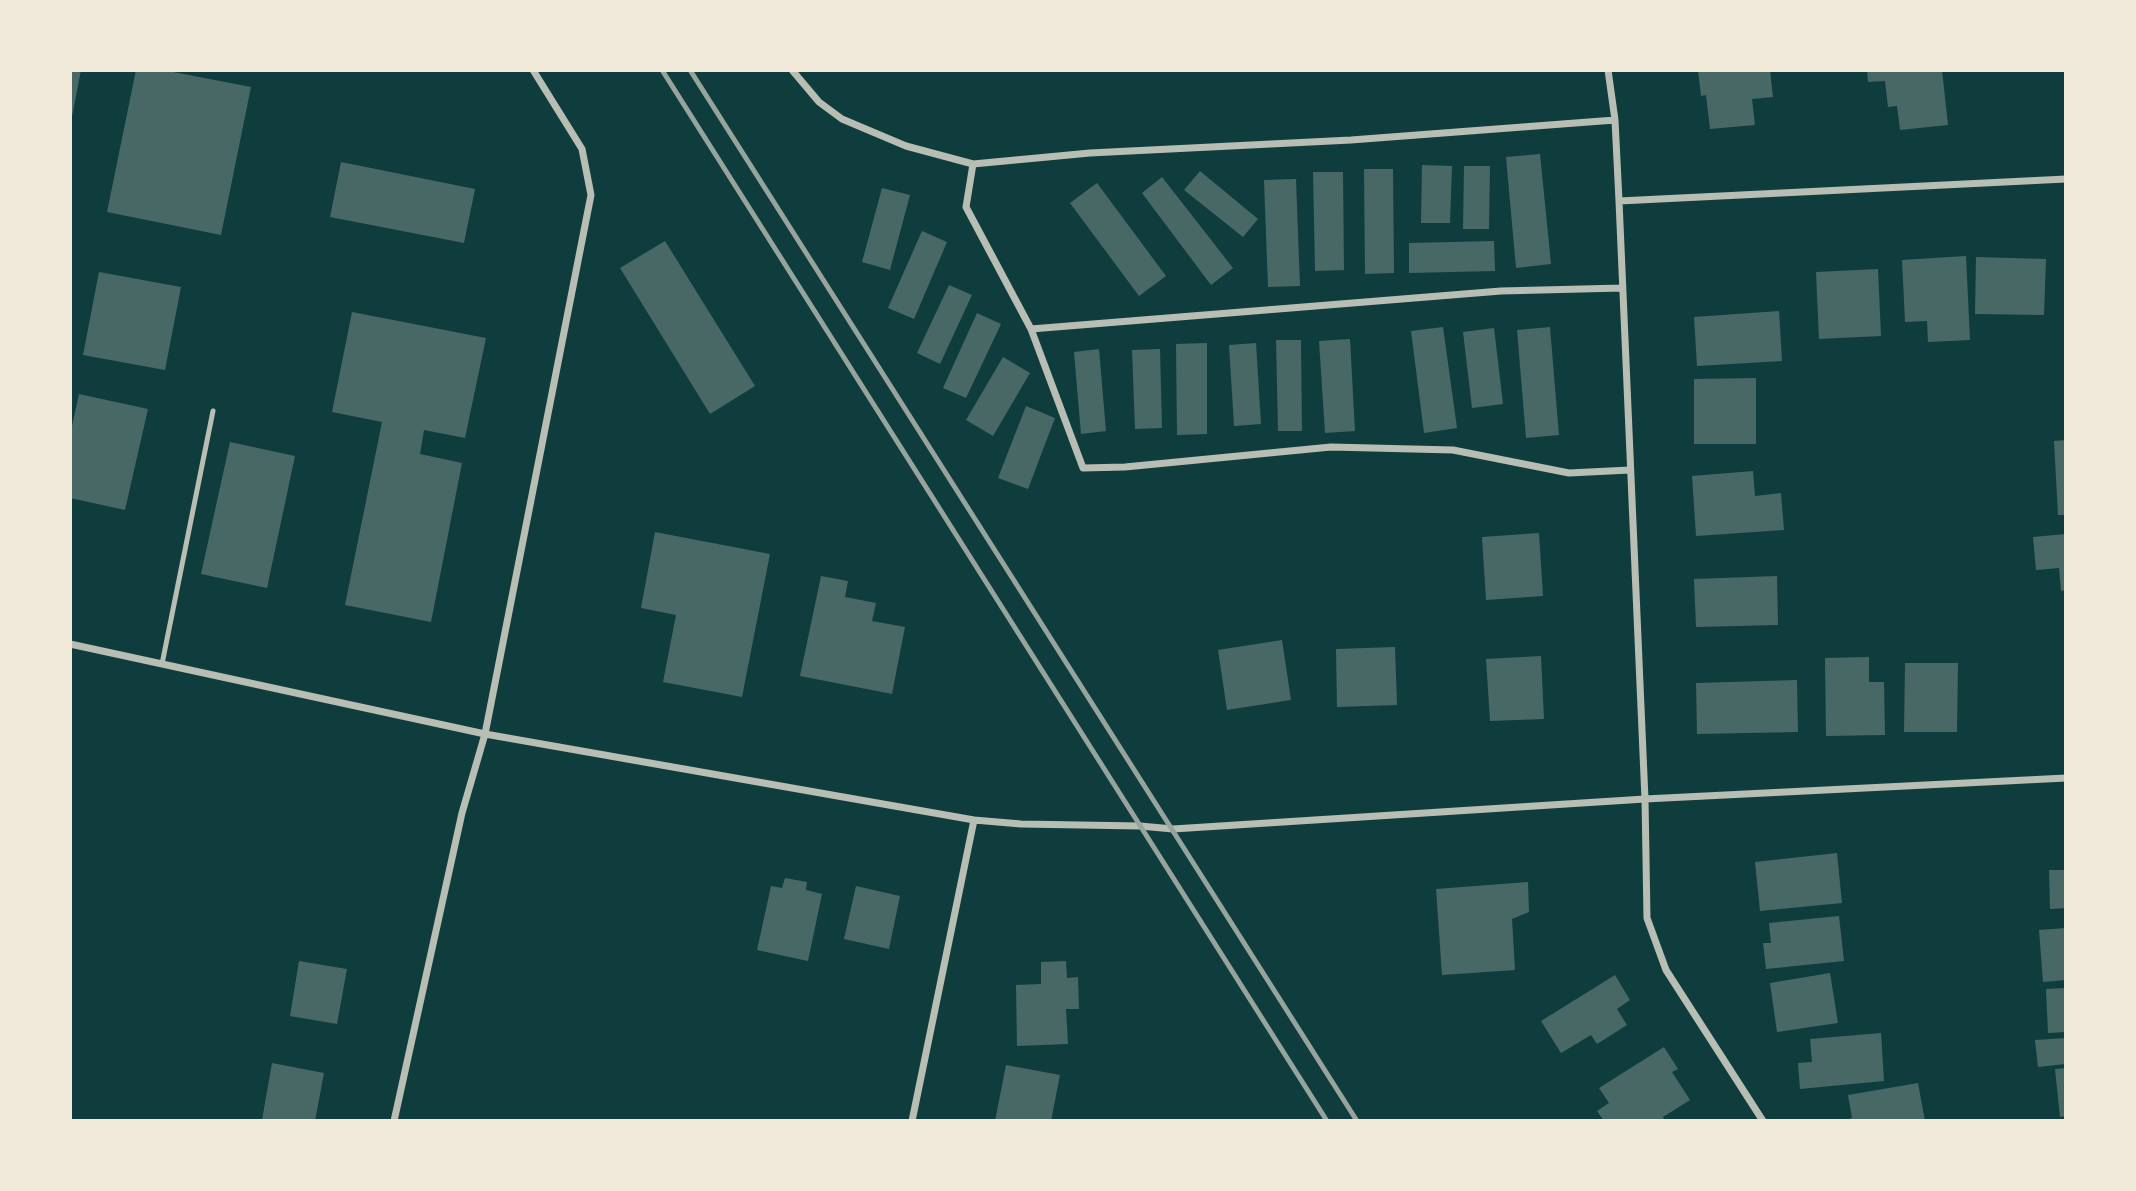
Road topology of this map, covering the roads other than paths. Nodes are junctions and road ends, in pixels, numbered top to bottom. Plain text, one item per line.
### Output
1 (533, 70) edge
2 (792, 70) edge
3 (1608, 70) edge
4 (1615, 120) junction
5 (973, 164) junction
6 (2066, 180) edge
7 (1619, 201) junction
8 (1622, 288) junction
9 (1031, 329) junction
10 (213, 411) dead end
11 (1630, 470) junction
12 (70, 644) edge
13 (162, 664) junction
14 (485, 734) junction
15 (2066, 778) edge
16 (1646, 799) junction
17 (974, 820) junction
18 (394, 1121) edge
19 (912, 1121) edge
20 (1763, 1121) edge

1 - 14 street
2 - 5 street
3 - 4 street
4 - 5 street
4 - 7 street
5 - 9 street
6 - 7 street
7 - 8 street
8 - 9 street
8 - 11 street
9 - 11 street
10 - 13 lane
11 - 16 street
12 - 13 street
13 - 14 street
14 - 17 street
14 - 18 street
15 - 16 street
16 - 17 street
16 - 20 street
17 - 19 street

